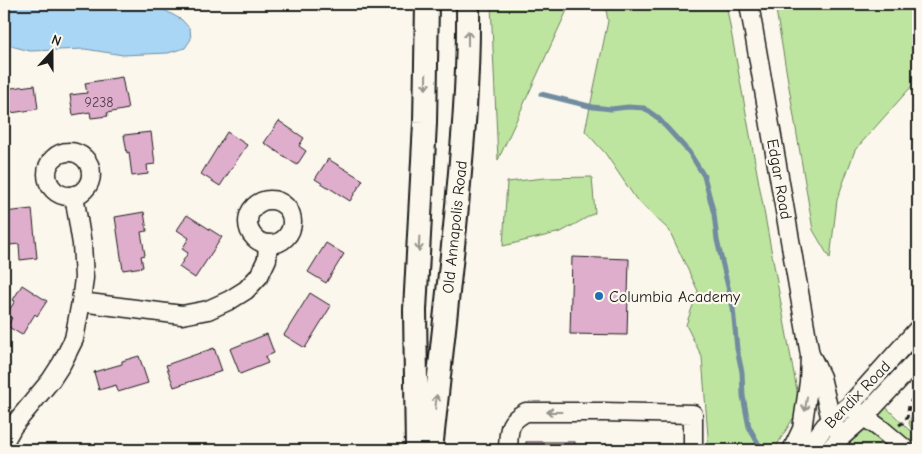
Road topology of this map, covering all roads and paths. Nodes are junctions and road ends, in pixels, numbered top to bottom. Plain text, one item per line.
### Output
1 (427, 4) edge
2 (468, 4) edge
3 (749, 4) edge
4 (74, 196) dead end
5 (268, 244) dead end
6 (81, 302) junction
7 (915, 339) edge
8 (810, 355) junction
9 (918, 359) edge
10 (918, 393) edge
11 (848, 406) junction
12 (864, 417) junction
13 (831, 420) junction
14 (892, 424) dead end
15 (4, 442) edge
16 (835, 444) edge
17 (417, 450) edge
18 (430, 450) edge
19 (508, 450) edge
20 (693, 450) edge
21 (792, 450) edge
22 (807, 450) edge
23 (906, 450) edge

1 -> 17 main road, Old Annapolis Road
18 -> 2 main road, Old Annapolis Road
3 - 8 street, Edgar Road
4 - 6 street
5 - 6 street
6 - 15 street
7 - 11 street, Bendix Road
8 - 13 street, Edgar Road
8 -> 21 street, Edgar Road
9 - 12 street, Bendix Road
10 - 14 path
11 - 12 street
11 - 13 street, Bendix Road
12 - 16 street, Bendix Road
12 - 23 street
13 - 16 street, Edgar Road
13 - 22 street, Bendix Road
20 -> 19 street

